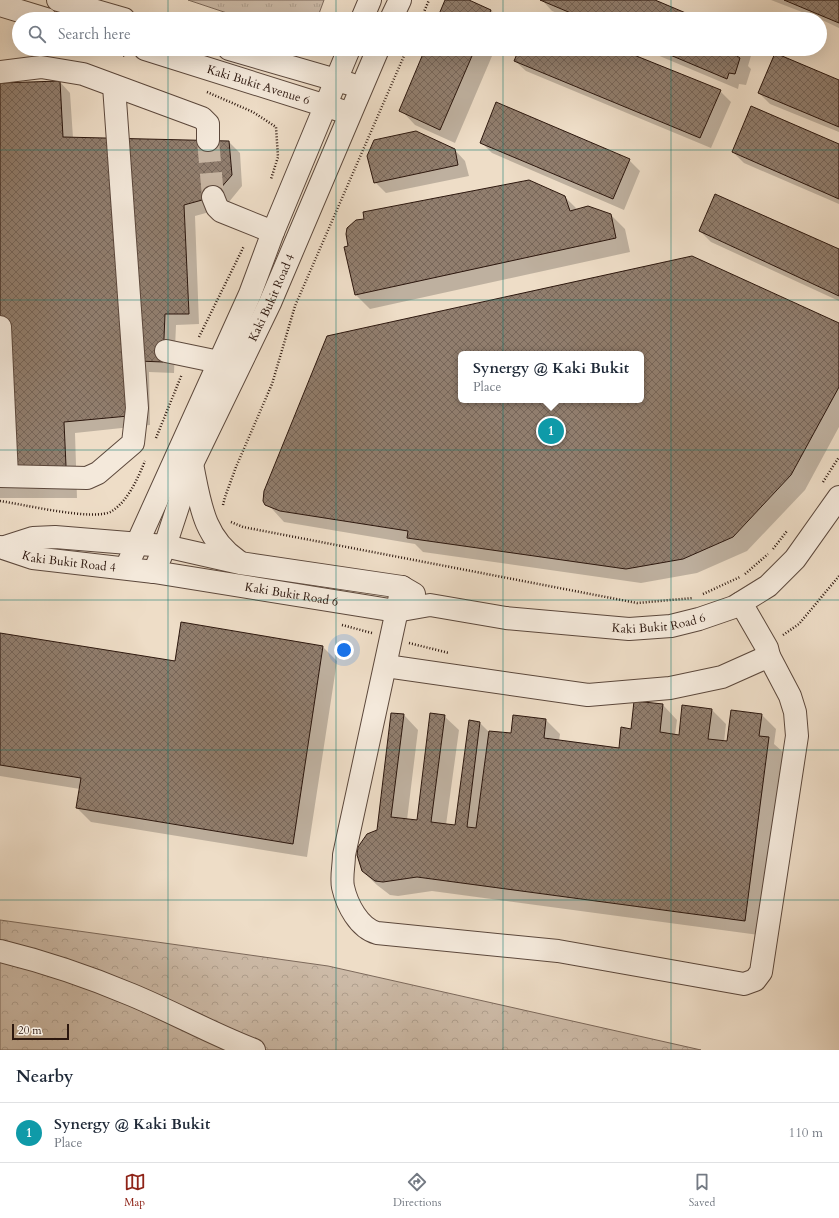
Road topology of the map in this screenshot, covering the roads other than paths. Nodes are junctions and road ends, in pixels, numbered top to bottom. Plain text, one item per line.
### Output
1 (58, 0) edge
2 (370, 0) edge
3 (400, 0) edge
4 (0, 5) edge
5 (23, 12) edge
6 (100, 12) edge
7 (365, 12) edge
8 (394, 12) edge
9 (167, 56) edge
10 (253, 56) edge
11 (346, 56) edge
12 (375, 56) edge
13 (0, 72) edge
14 (336, 80) junction
15 (114, 86) junction
16 (361, 87) junction
17 (325, 104) junction
18 (349, 114) junction
19 (208, 140) tunnel mouth
20 (214, 197) tunnel mouth
21 (264, 228) junction
22 (0, 327) edge
23 (166, 351) dead end
24 (219, 362) junction
25 (192, 464) junction
26 (4, 476) edge
27 (839, 497) edge
28 (137, 544) junction
29 (164, 546) junction
30 (2, 547) edge
31 (240, 563) junction
32 (126, 568) junction
33 (154, 572) junction
34 (402, 587) junction
35 (742, 602) junction
36 (430, 605) junction
37 (396, 611) junction
38 (768, 652) junction
39 (386, 666) junction
40 (0, 951) edge
41 (254, 1050) edge

1 - 6 street
2 - 7 street
3 - 8 street
4 - 5 street
9 - 17 street, Kaki Bukit Avenue 6
10 - 14 street, Kaki Bukit Avenue 6
11 - 14 street, Kaki Bukit Road 4
12 - 16 street, Kaki Bukit Road 4
13 - 15 street
14 - 16 street, Kaki Bukit Avenue 6
14 - 17 street, Kaki Bukit Road 4
15 - 19 street
15 - 26 street
16 - 18 street, Kaki Bukit Road 4
17 - 18 street, Kaki Bukit Avenue 6
17 - 21 street, Kaki Bukit Road 4
18 - 25 street, Kaki Bukit Road 4
20 - 21 street
21 - 24 street, Kaki Bukit Road 4
22 - 26 street
23 - 24 street
24 - 28 street, Kaki Bukit Road 4
25 - 29 street, Kaki Bukit Road 4
25 - 31 street
27 - 35 street, Kaki Bukit Road 6
28 - 29 street, Kaki Bukit Road 4
28 - 30 street, Kaki Bukit Road 4
28 - 32 street, Kaki Bukit Road 4
29 - 31 street, Kaki Bukit Road 6
29 - 33 street, Kaki Bukit Road 4
30 - 32 street, Kaki Bukit Road 4
31 - 34 street, Kaki Bukit Road 6
32 - 33 street, Kaki Bukit Road 4
33 - 37 street, Kaki Bukit Road 6
34 - 36 street, Kaki Bukit Road 6
34 - 37 street
35 - 36 street, Kaki Bukit Road 6
35 - 38 street
36 - 37 street, Kaki Bukit Road 6
37 - 39 street
38 - 39 street
38 - 39 street
40 - 41 street

